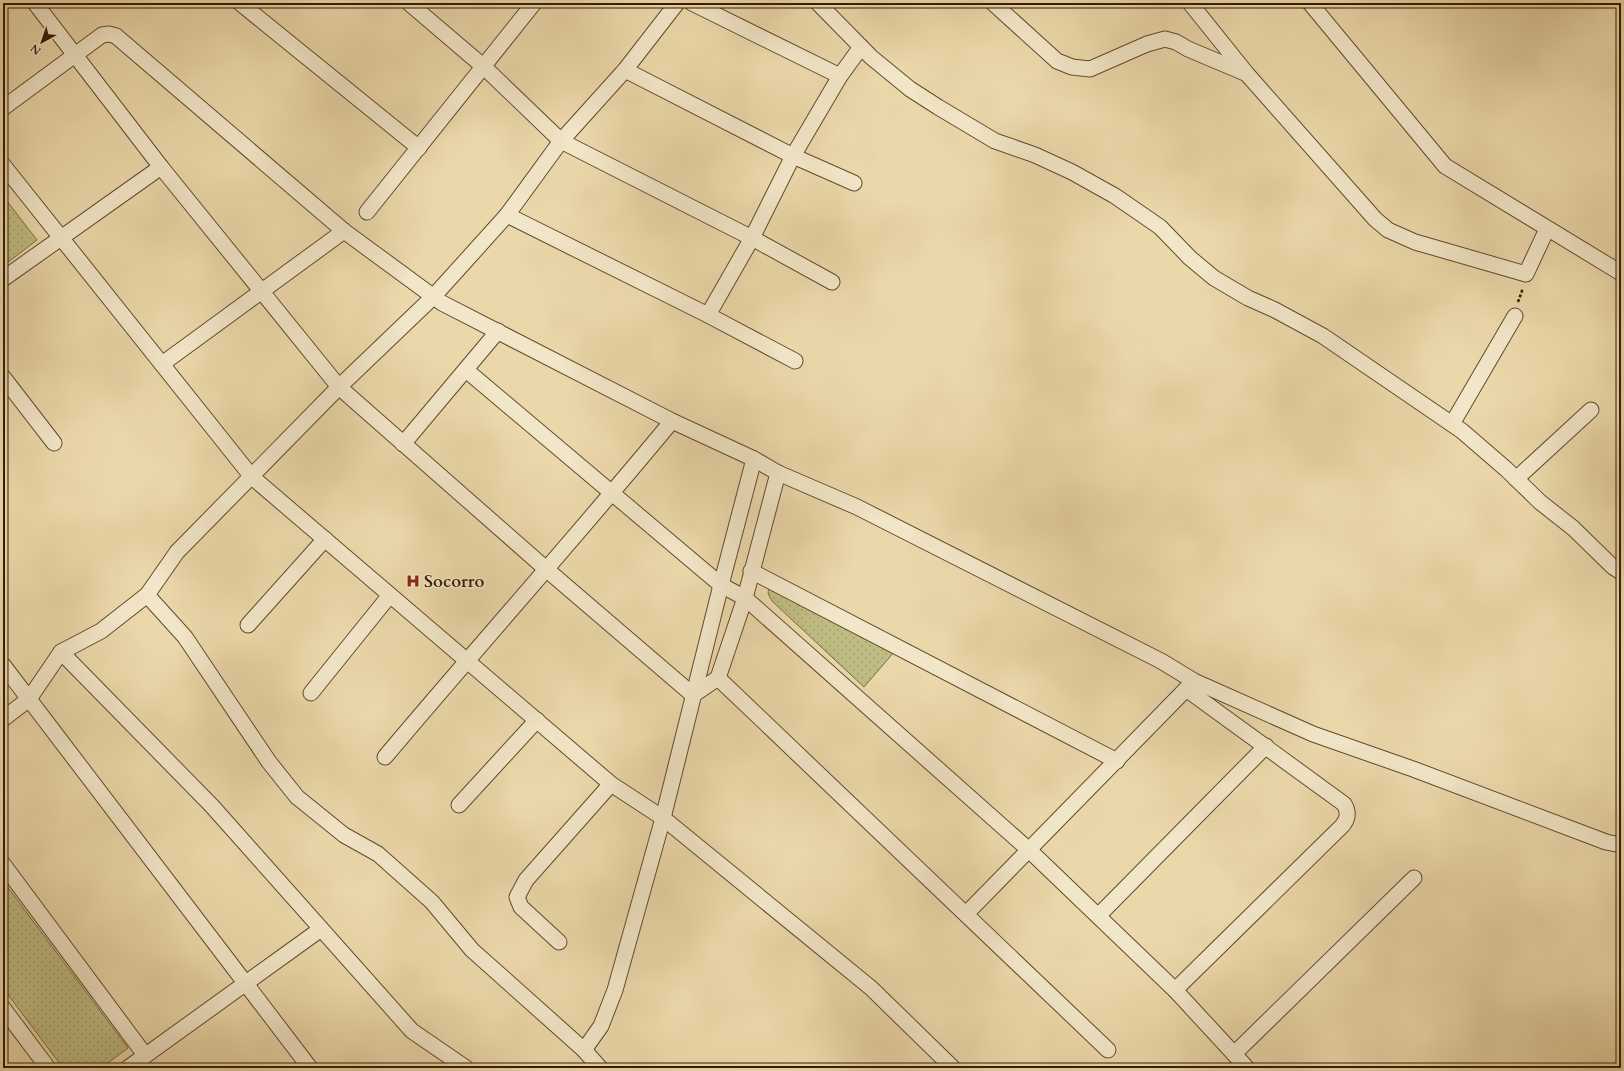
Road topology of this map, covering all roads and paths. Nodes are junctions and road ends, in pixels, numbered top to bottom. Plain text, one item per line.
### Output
1 (35, 3) edge
2 (240, 3) edge
3 (409, 3) edge
4 (534, 3) edge
5 (677, 3) edge
6 (692, 3) edge
7 (818, 3) edge
8 (992, 3) edge
9 (1190, 3) edge
10 (1310, 3) edge
11 (861, 47) junction
12 (75, 56) junction
13 (484, 67) junction
14 (625, 70) junction
15 (1248, 74) junction
16 (840, 76) junction
17 (3, 108) edge
18 (561, 141) junction
19 (419, 148) junction
20 (793, 156) junction
21 (3, 165) edge
22 (161, 167) junction
23 (854, 183) dead end
24 (367, 212) dead end
25 (507, 215) junction
26 (1547, 228) junction
27 (344, 231) junction
28 (61, 238) junction
29 (752, 238) junction
30 (1621, 273) edge
31 (1526, 274) junction
32 (3, 279) edge
33 (832, 282) dead end
34 (262, 291) junction
35 (433, 297) junction
36 (708, 315) junction
37 (1515, 316) joint
38 (498, 331) junction
39 (795, 361) dead end
40 (162, 364) junction
41 (466, 370) junction
42 (3, 377) edge
43 (339, 388) junction
44 (1590, 410) dead end
45 (672, 421) junction
46 (1452, 424) junction
47 (54, 443) dead end
48 (403, 444) junction
49 (754, 460) junction
50 (778, 472) junction
51 (252, 476) junction
52 (1516, 479) junction
53 (612, 494) junction
54 (325, 539) junction
55 (546, 569) junction
56 (751, 571) junction
57 (1621, 572) edge
58 (721, 585) junction
59 (147, 595) junction
60 (390, 595) junction
61 (745, 598) junction
62 (248, 625) dead end
63 (61, 652) junction
64 (466, 660) junction
65 (3, 665) edge
66 (718, 678) junction
67 (1190, 685) junction
68 (311, 693) dead end
69 (693, 695) junction
70 (29, 699) junction
71 (3, 719) edge
72 (537, 720) junction
73 (1266, 746) junction
74 (385, 757) dead end
75 (1117, 761) junction
76 (611, 784) junction
77 (459, 805) dead end
78 (663, 818) junction
79 (1621, 845) edge
80 (1029, 850) junction
81 (3, 864) edge
82 (1414, 878) dead end
83 (966, 914) junction
84 (1098, 916) junction
85 (321, 929) junction
86 (559, 942) dead end
87 (245, 982) junction
88 (1175, 990) junction
89 (3, 1008) edge
90 (584, 1050) junction
91 (1108, 1050) dead end
92 (1234, 1054) junction
93 (145, 1055) junction
94 (48, 1068) edge
95 (128, 1068) edge
96 (310, 1068) edge
97 (466, 1068) edge
98 (600, 1068) edge
99 (953, 1068) edge
100 (1247, 1068) edge

1 - 12 street
2 - 19 street
3 - 13 street
4 - 13 street
5 - 14 street
6 - 16 street
7 - 11 street
8 - 15 street
9 - 15 street
10 - 26 street
11 - 16 street
11 - 46 street
12 - 17 street
12 - 22 street
12 - 27 street
13 - 18 street
13 - 19 street
14 - 18 street
14 - 20 street
15 - 31 street
16 - 20 street
18 - 25 street
18 - 29 street
19 - 24 street
20 - 23 street
20 - 29 street
21 - 28 street
22 - 28 street
22 - 34 street
25 - 35 street
25 - 36 street
26 - 30 street
26 - 31 street
27 - 34 street
27 - 35 street
28 - 32 street
28 - 40 street
29 - 33 street
29 - 36 street
31 - 37 path
34 - 40 street
34 - 43 street
35 - 38 street
35 - 43 street
36 - 39 street
37 - 46 street
38 - 41 street
38 - 45 street
40 - 51 street
41 - 48 street
41 - 53 street
42 - 47 street
43 - 48 street
43 - 51 street
44 - 52 street
45 - 49 street
45 - 53 street
46 - 52 street
48 - 55 street
49 - 50 street
49 - 58 street
50 - 56 street
50 - 67 street
51 - 54 street
51 - 59 street
52 - 57 street
53 - 55 street
53 - 58 street
54 - 60 street
54 - 62 street
55 - 64 street
55 - 69 street
56 - 61 street
56 - 75 street
58 - 61 street
58 - 69 street
59 - 63 street
59 - 90 street
60 - 64 street
60 - 68 street
61 - 66 street
61 - 80 street
63 - 70 street
63 - 85 street
64 - 72 street
64 - 74 street
65 - 70 street
66 - 69 street
66 - 83 street
67 - 73 street
67 - 75 street
67 - 79 street
69 - 78 street
70 - 71 street
70 - 87 street
72 - 76 street
72 - 77 street
73 - 84 street
73 - 88 street
75 - 80 street
76 - 78 street
76 - 86 street
78 - 90 street
78 - 99 street
80 - 83 street
80 - 84 street
81 - 93 street
82 - 92 street
83 - 91 street
84 - 88 street
85 - 87 street
85 - 97 street
87 - 93 street
87 - 96 street
88 - 92 street
89 - 94 street
90 - 98 street
92 - 100 street
93 - 95 street

